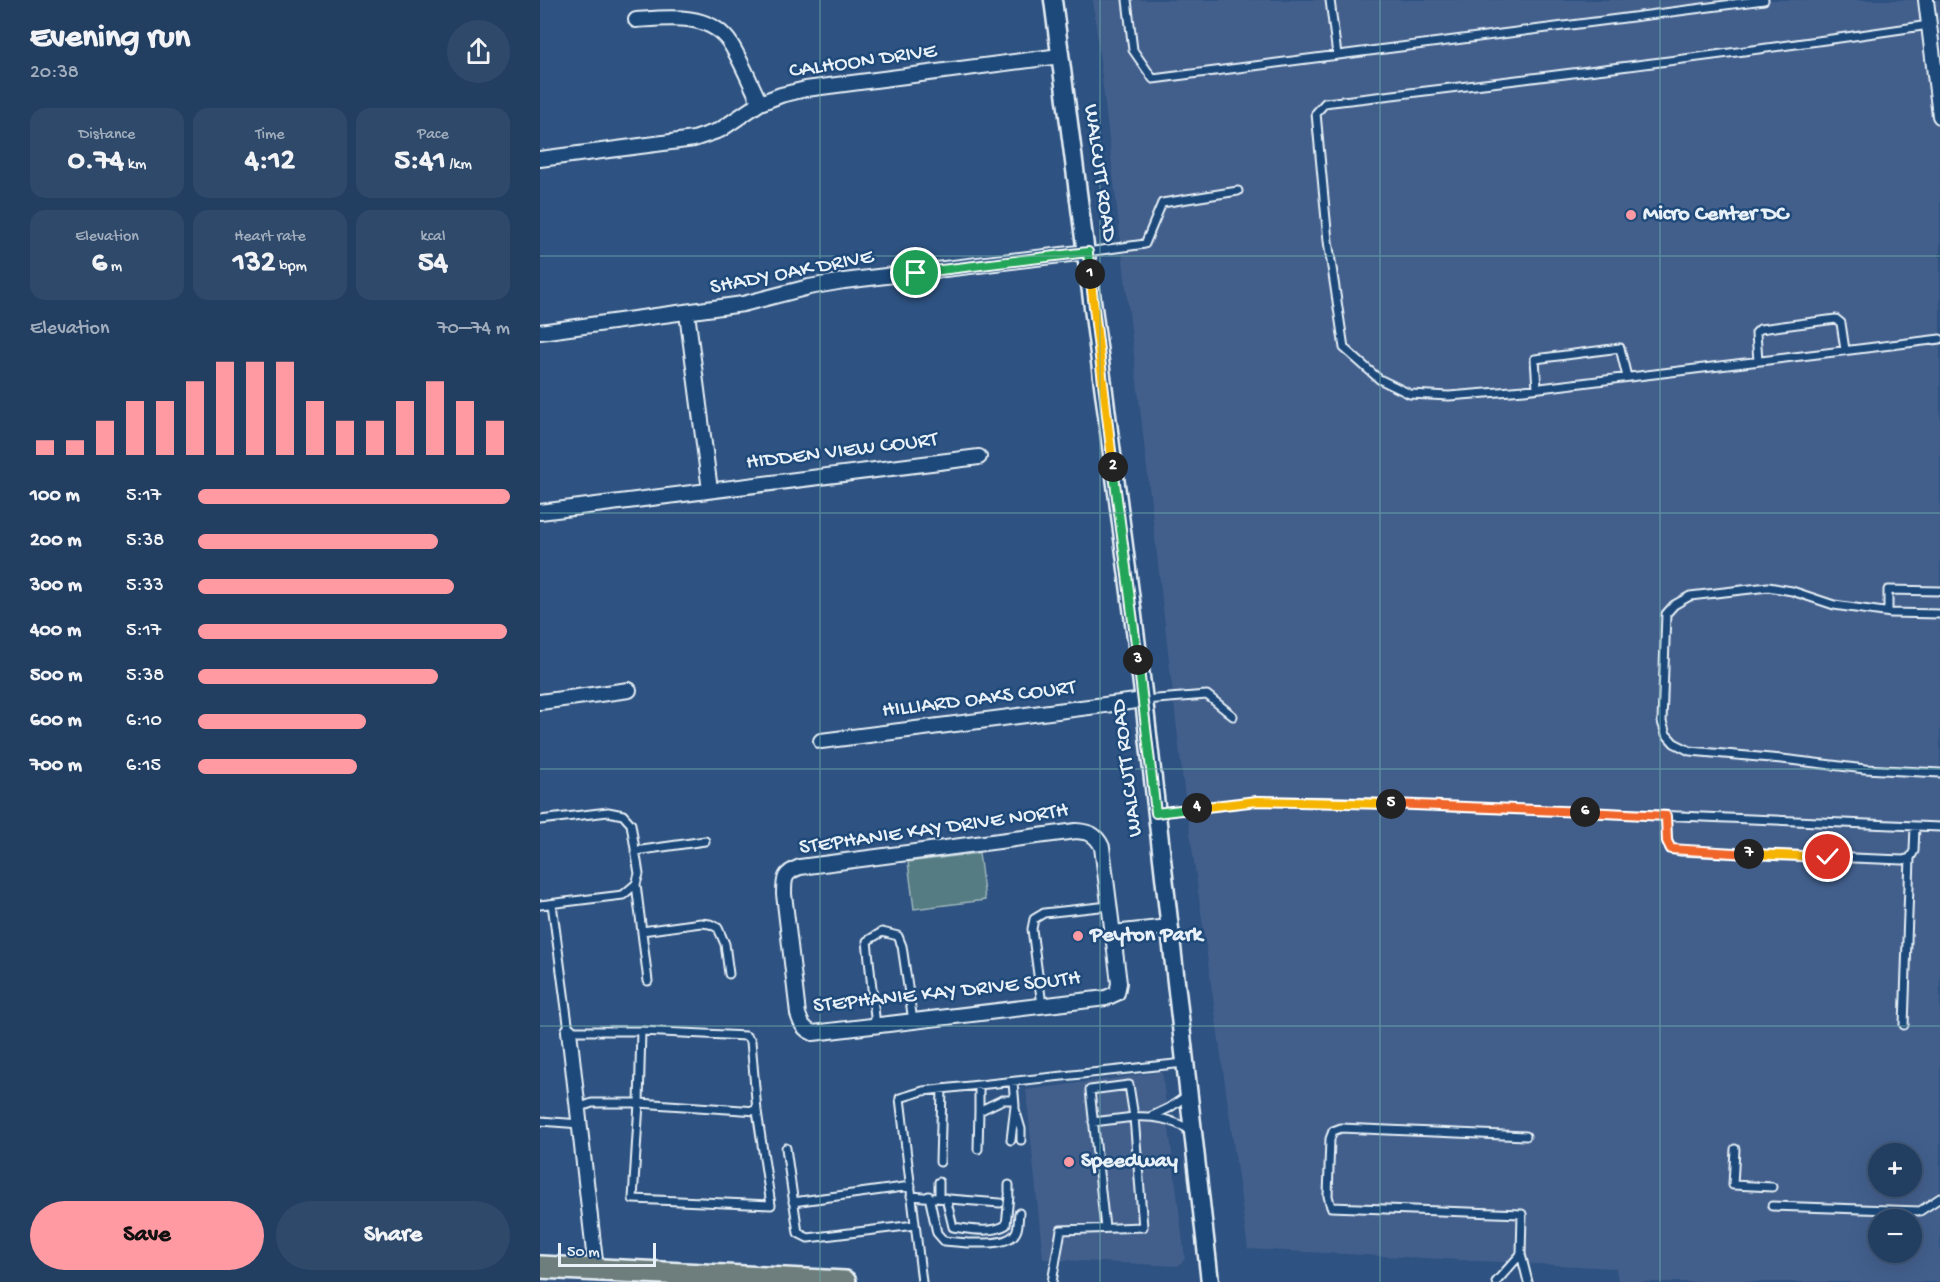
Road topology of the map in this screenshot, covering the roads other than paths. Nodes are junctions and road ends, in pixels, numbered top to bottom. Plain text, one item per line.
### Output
1 (1053, 0) edge
2 (1127, 0) edge
3 (1330, 0) edge
4 (1764, 0) edge
5 (1926, 0) edge
6 (636, 20) dead end
7 (1929, 25) junction
8 (1337, 55) junction
9 (1060, 56) junction
10 (760, 103) junction
11 (1940, 116) edge
12 (540, 159) edge
13 (1238, 191) dead end
14 (1088, 252) junction
15 (687, 313) junction
16 (540, 332) edge
17 (1940, 339) edge
18 (1845, 350) junction
19 (1758, 361) junction
20 (1627, 377) junction
21 (1537, 388) junction
22 (979, 457) dead end
23 (710, 490) junction
24 (540, 512) edge
25 (1940, 591) edge
26 (1888, 612) junction
27 (1940, 614) edge
28 (629, 690) dead end
29 (1144, 700) junction
30 (540, 702) edge
31 (1233, 716) dead end
32 (821, 741) dead end
33 (1940, 773) edge
34 (1156, 813) junction
35 (1666, 816) junction
36 (540, 820) edge
37 (1915, 826) junction
38 (1940, 827) edge
39 (705, 841) dead end
40 (635, 851) junction
41 (1910, 858) junction
42 (786, 875) joint
43 (636, 884) junction
44 (552, 904) junction
45 (540, 905) edge
46 (1109, 906) junction
47 (1169, 927) junction
48 (642, 932) junction
49 (1113, 933) junction
50 (729, 974) dead end
51 (648, 981) dead end
52 (1042, 1005) junction
53 (913, 1021) junction
54 (1904, 1025) dead end
55 (876, 1026) junction
56 (640, 1031) junction
57 (569, 1032) junction
58 (1184, 1064) junction
59 (1013, 1082) junction
60 (979, 1085) junction
61 (942, 1089) junction
62 (1188, 1095) junction
63 (639, 1103) junction
64 (1014, 1103) junction
65 (578, 1108) junction
66 (757, 1111) junction
67 (979, 1111) junction
68 (1152, 1116) junction
69 (1134, 1117) junction
70 (540, 1121) edge
71 (1093, 1122) junction
72 (580, 1124) junction
73 (1193, 1131) junction
74 (1526, 1136) dead end
75 (1011, 1140) dead end
76 (1021, 1140) dead end
77 (786, 1148) dead end
78 (978, 1149) dead end
79 (1735, 1149) dead end
80 (940, 1162) dead end
81 (939, 1182) dead end
82 (911, 1186) junction
83 (1772, 1187) dead end
84 (1009, 1191) dead end
85 (911, 1196) junction
86 (929, 1196) junction
87 (942, 1198) junction
88 (1940, 1198) edge
89 (793, 1202) junction
90 (1000, 1203) dead end
91 (1772, 1206) dead end
92 (1018, 1213) dead end
93 (915, 1226) junction
94 (1105, 1228) junction
95 (1521, 1254) junction
96 (540, 1267) edge
97 (596, 1269) junction
98 (777, 1280) edge
99 (845, 1282) edge
100 (922, 1282) edge
101 (1052, 1282) edge
102 (1210, 1282) edge
103 (1496, 1282) edge
104 (1528, 1282) edge

1 - 9 street, WALCUTT ROAD
2 - 8 lane
3 - 8 lane
4 - 8 lane
5 - 7 street
6 - 10 street
7 - 11 street
7 - 21 lane
9 - 10 street, CALHOON DRIVE
9 - 14 street, WALCUTT ROAD
10 - 12 street, CALHOON DRIVE
13 - 14 lane
14 - 15 street, SHADY OAK DRIVE
14 - 29 street, WALCUTT ROAD
15 - 16 street, SHADY OAK DRIVE
15 - 23 street
17 - 18 lane
18 - 19 lane
18 - 19 lane
19 - 20 lane
20 - 21 lane
20 - 21 lane
22 - 23 street, HIDDEN VIEW COURT
23 - 24 street, HIDDEN VIEW COURT
25 - 26 lane
26 - 27 lane
26 - 33 lane
28 - 30 street
29 - 31 lane
29 - 32 street, HILLIARD OAKS COURT
29 - 34 street, WALCUTT ROAD
34 - 35 lane
34 - 47 street, WALCUTT ROAD
35 - 37 lane
35 - 41 lane
36 - 40 lane
37 - 38 lane
37 - 41 lane
39 - 40 lane
40 - 43 lane
41 - 54 lane
42 - 46 street, STEPHANIE KAY DRIVE NORTH
42 - 55 street, STEPHANIE KAY DRIVE SOUTH
43 - 44 lane
43 - 48 lane
44 - 45 lane
44 - 57 lane
46 - 49 street, STEPHANIE KAY DRIVE NORTH
46 - 52 lane
47 - 49 street
47 - 58 street, WALCUTT ROAD
48 - 50 lane
48 - 51 lane
49 - 52 street, STEPHANIE KAY DRIVE SOUTH
52 - 53 street, STEPHANIE KAY DRIVE SOUTH
53 - 55 street, STEPHANIE KAY DRIVE SOUTH
53 - 55 lane
56 - 57 lane
56 - 63 lane
56 - 66 lane
57 - 65 street
58 - 59 lane
58 - 62 street, WALCUTT ROAD
59 - 60 lane
59 - 64 lane
60 - 61 lane
60 - 67 lane
61 - 80 lane
61 - 82 lane
62 - 68 lane
62 - 73 street, WALCUTT ROAD
63 - 65 lane
63 - 66 lane
63 - 66 lane
64 - 67 lane
64 - 75 lane
64 - 76 lane
65 - 72 street
67 - 78 lane
68 - 69 lane
68 - 73 lane
69 - 71 lane
69 - 71 lane
69 - 94 lane
70 - 72 lane
71 - 94 lane
72 - 97 street
73 - 102 street, WALCUTT ROAD
74 - 95 lane
77 - 89 lane
79 - 83 lane
81 - 87 lane
82 - 85 lane
82 - 89 lane
84 - 87 lane
85 - 86 lane
85 - 93 lane
86 - 87 lane
86 - 92 lane
87 - 90 lane
88 - 91 lane
89 - 93 lane
93 - 100 lane
94 - 101 lane
95 - 103 lane
95 - 104 lane
96 - 97 main road
97 - 98 main road
98 - 99 main road

